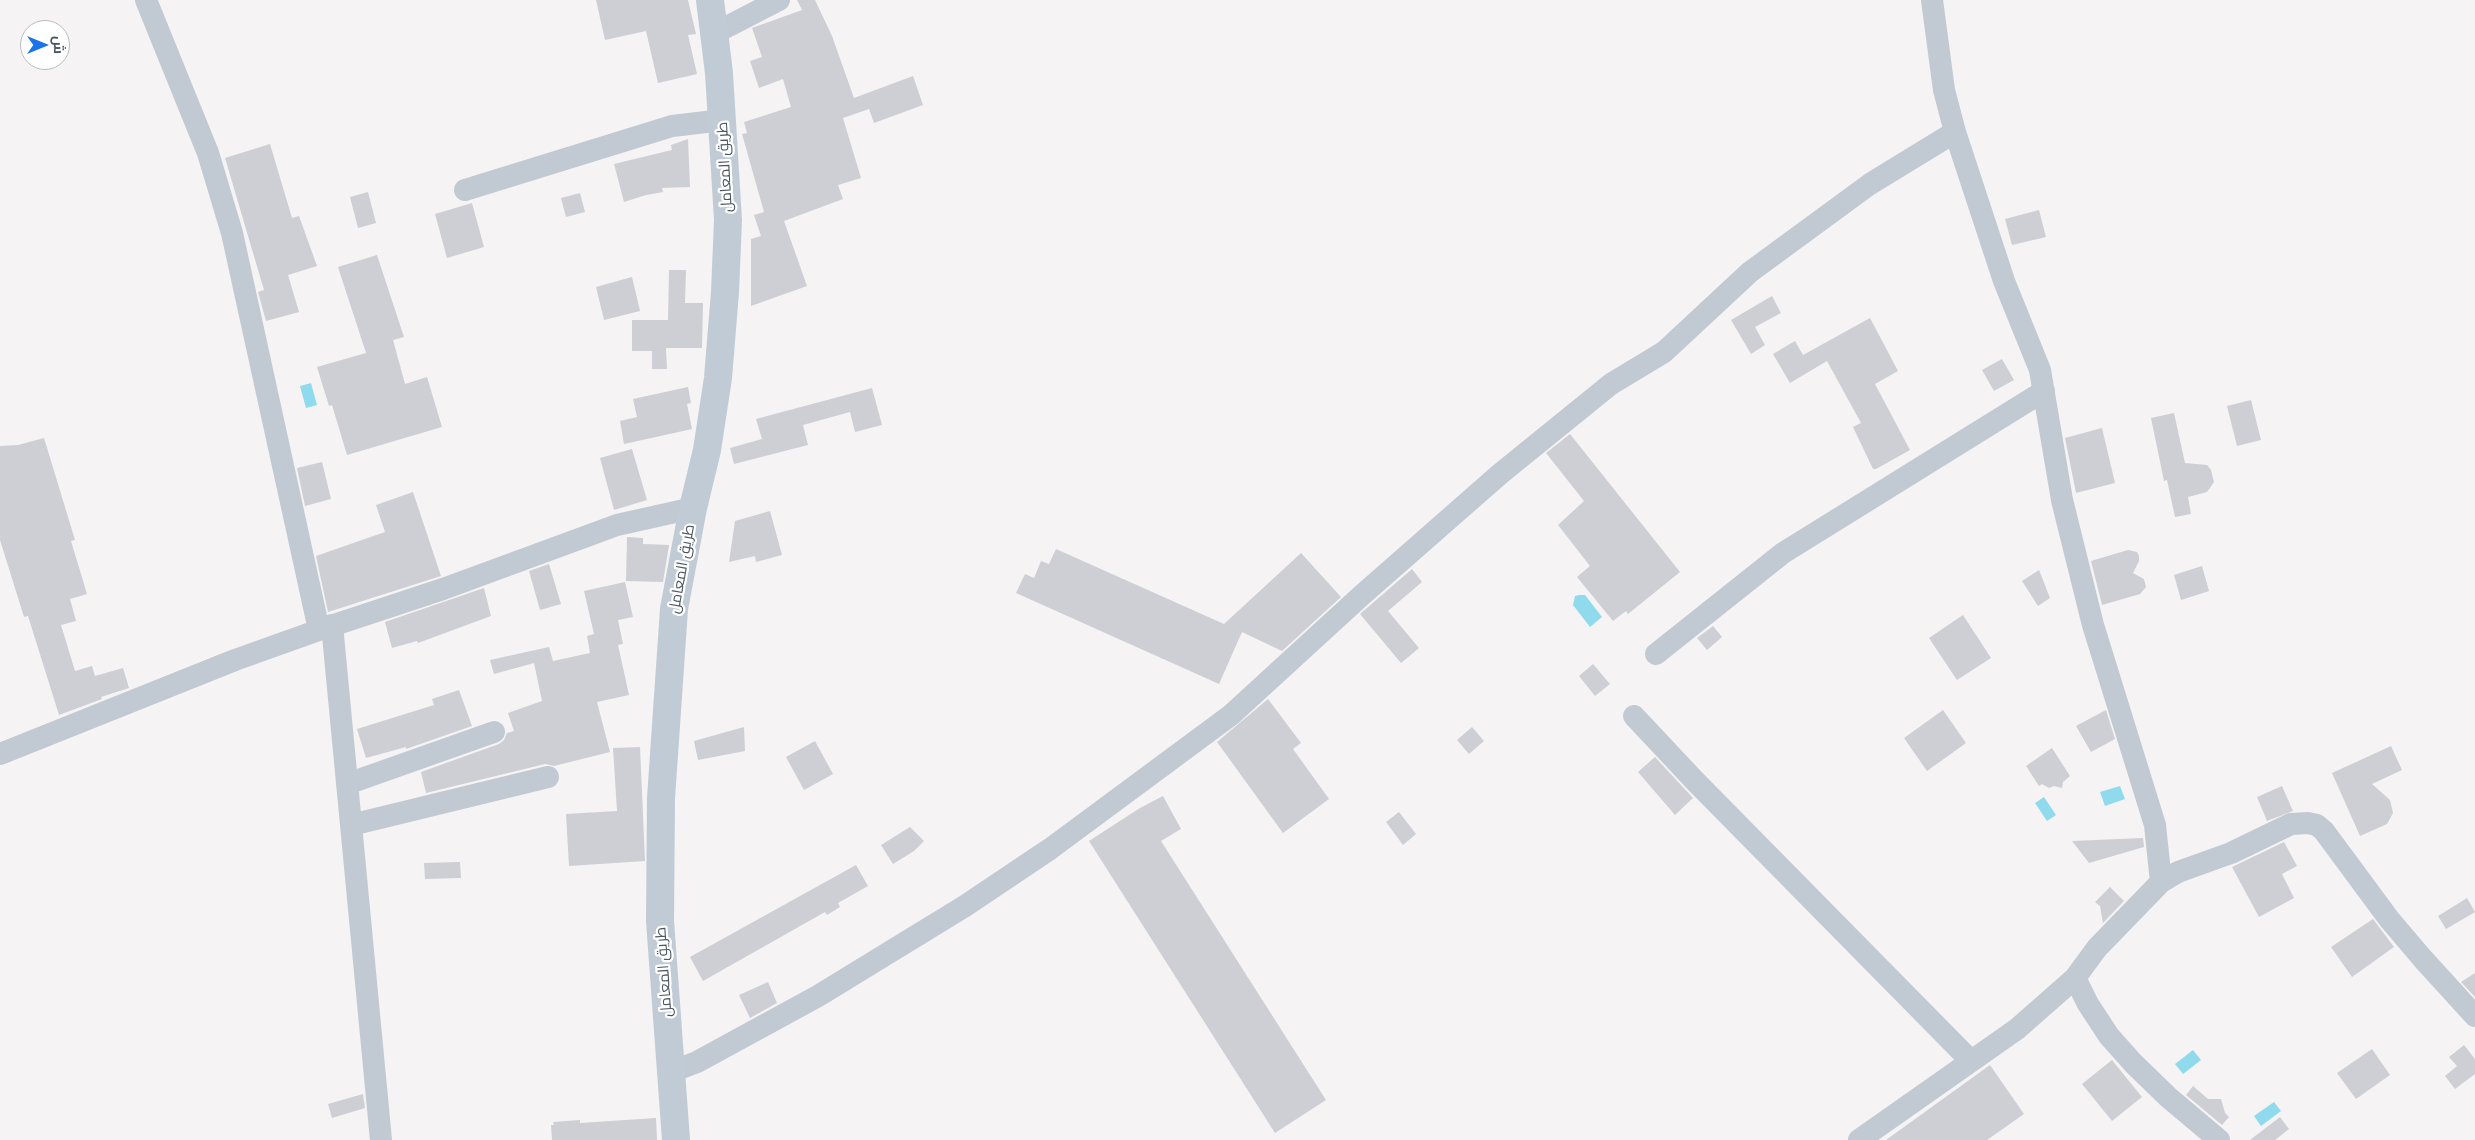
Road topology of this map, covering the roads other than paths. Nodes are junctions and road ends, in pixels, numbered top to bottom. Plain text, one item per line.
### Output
1 (146, 0) edge
2 (710, 0) edge
3 (779, 0) edge
4 (1932, 0) edge
5 (716, 33) junction
6 (723, 120) junction
7 (1955, 132) junction
8 (465, 190) dead end
9 (2044, 390) junction
10 (693, 508) junction
11 (326, 627) junction
12 (1656, 654) dead end
13 (1634, 716) dead end
14 (494, 732) dead end
15 (0, 754) edge
16 (548, 777) dead end
17 (347, 784) junction
18 (351, 824) junction
19 (2161, 882) junction
20 (2075, 978) junction
21 (2475, 1016) edge
22 (1971, 1061) junction
23 (671, 1072) junction
24 (381, 1140) edge
25 (676, 1140) edge
26 (1859, 1140) edge
27 (2219, 1140) edge

1 - 11 street
2 - 5 main road, طريق المعامل
3 - 5 street
4 - 7 street
5 - 6 main road, طريق المعامل
6 - 8 street
6 - 10 main road, طريق المعامل
7 - 9 street
7 - 23 street
9 - 12 street
9 - 19 street
10 - 11 street
10 - 23 main road, طريق المعامل
11 - 15 street
11 - 17 street
13 - 22 street
14 - 17 street
16 - 18 street
17 - 18 street
18 - 24 street
19 - 20 street
19 - 21 street
20 - 22 street
20 - 27 street
22 - 26 street
23 - 25 main road, طريق المعامل

